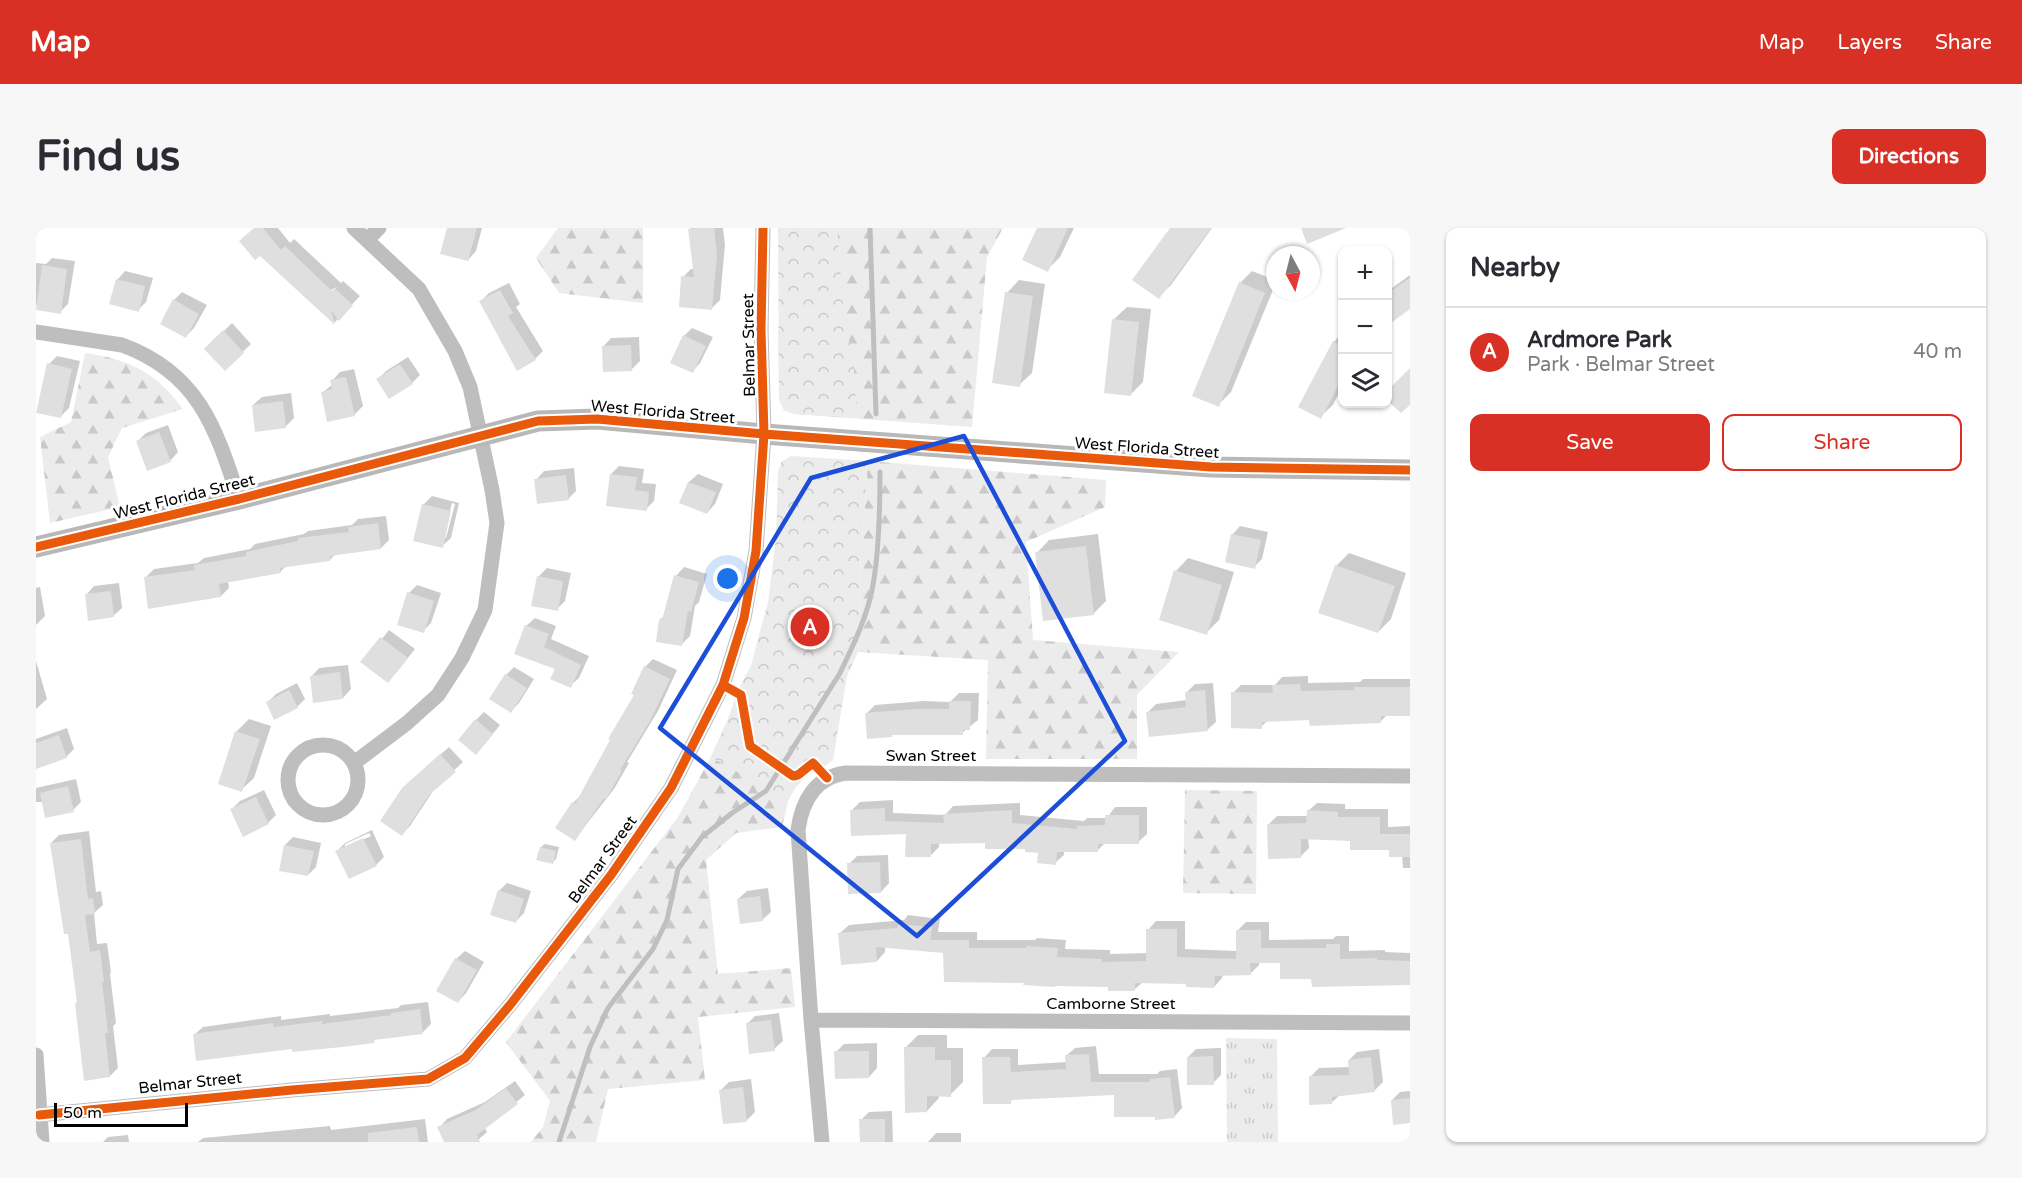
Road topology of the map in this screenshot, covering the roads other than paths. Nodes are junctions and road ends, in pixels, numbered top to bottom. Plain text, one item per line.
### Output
1 (354, 228) edge
2 (379, 228) edge
3 (763, 228) edge
4 (367, 240) junction
5 (36, 332) edge
6 (764, 434) junction
7 (481, 436) junction
8 (1410, 470) edge
9 (239, 499) junction
10 (36, 547) edge
11 (354, 763) junction
12 (1410, 776) edge
13 (811, 1020) junction
14 (1410, 1023) edge
15 (36, 1055) edge
16 (39, 1116) junction
17 (42, 1142) edge
18 (822, 1142) edge

1 - 4 street
2 - 4 street
3 - 6 street, Belmar Street
4 - 7 street
5 - 9 street
6 - 7 street, West Florida Street
6 - 8 street, West Florida Street
6 - 16 street, Belmar Street
7 - 9 street, West Florida Street
7 - 11 street
9 - 10 street, West Florida Street
11 - 11 street
12 - 13 street, Swan Street
13 - 14 street, Camborne Street
13 - 18 street, Swan Street
15 - 16 street
16 - 17 street

